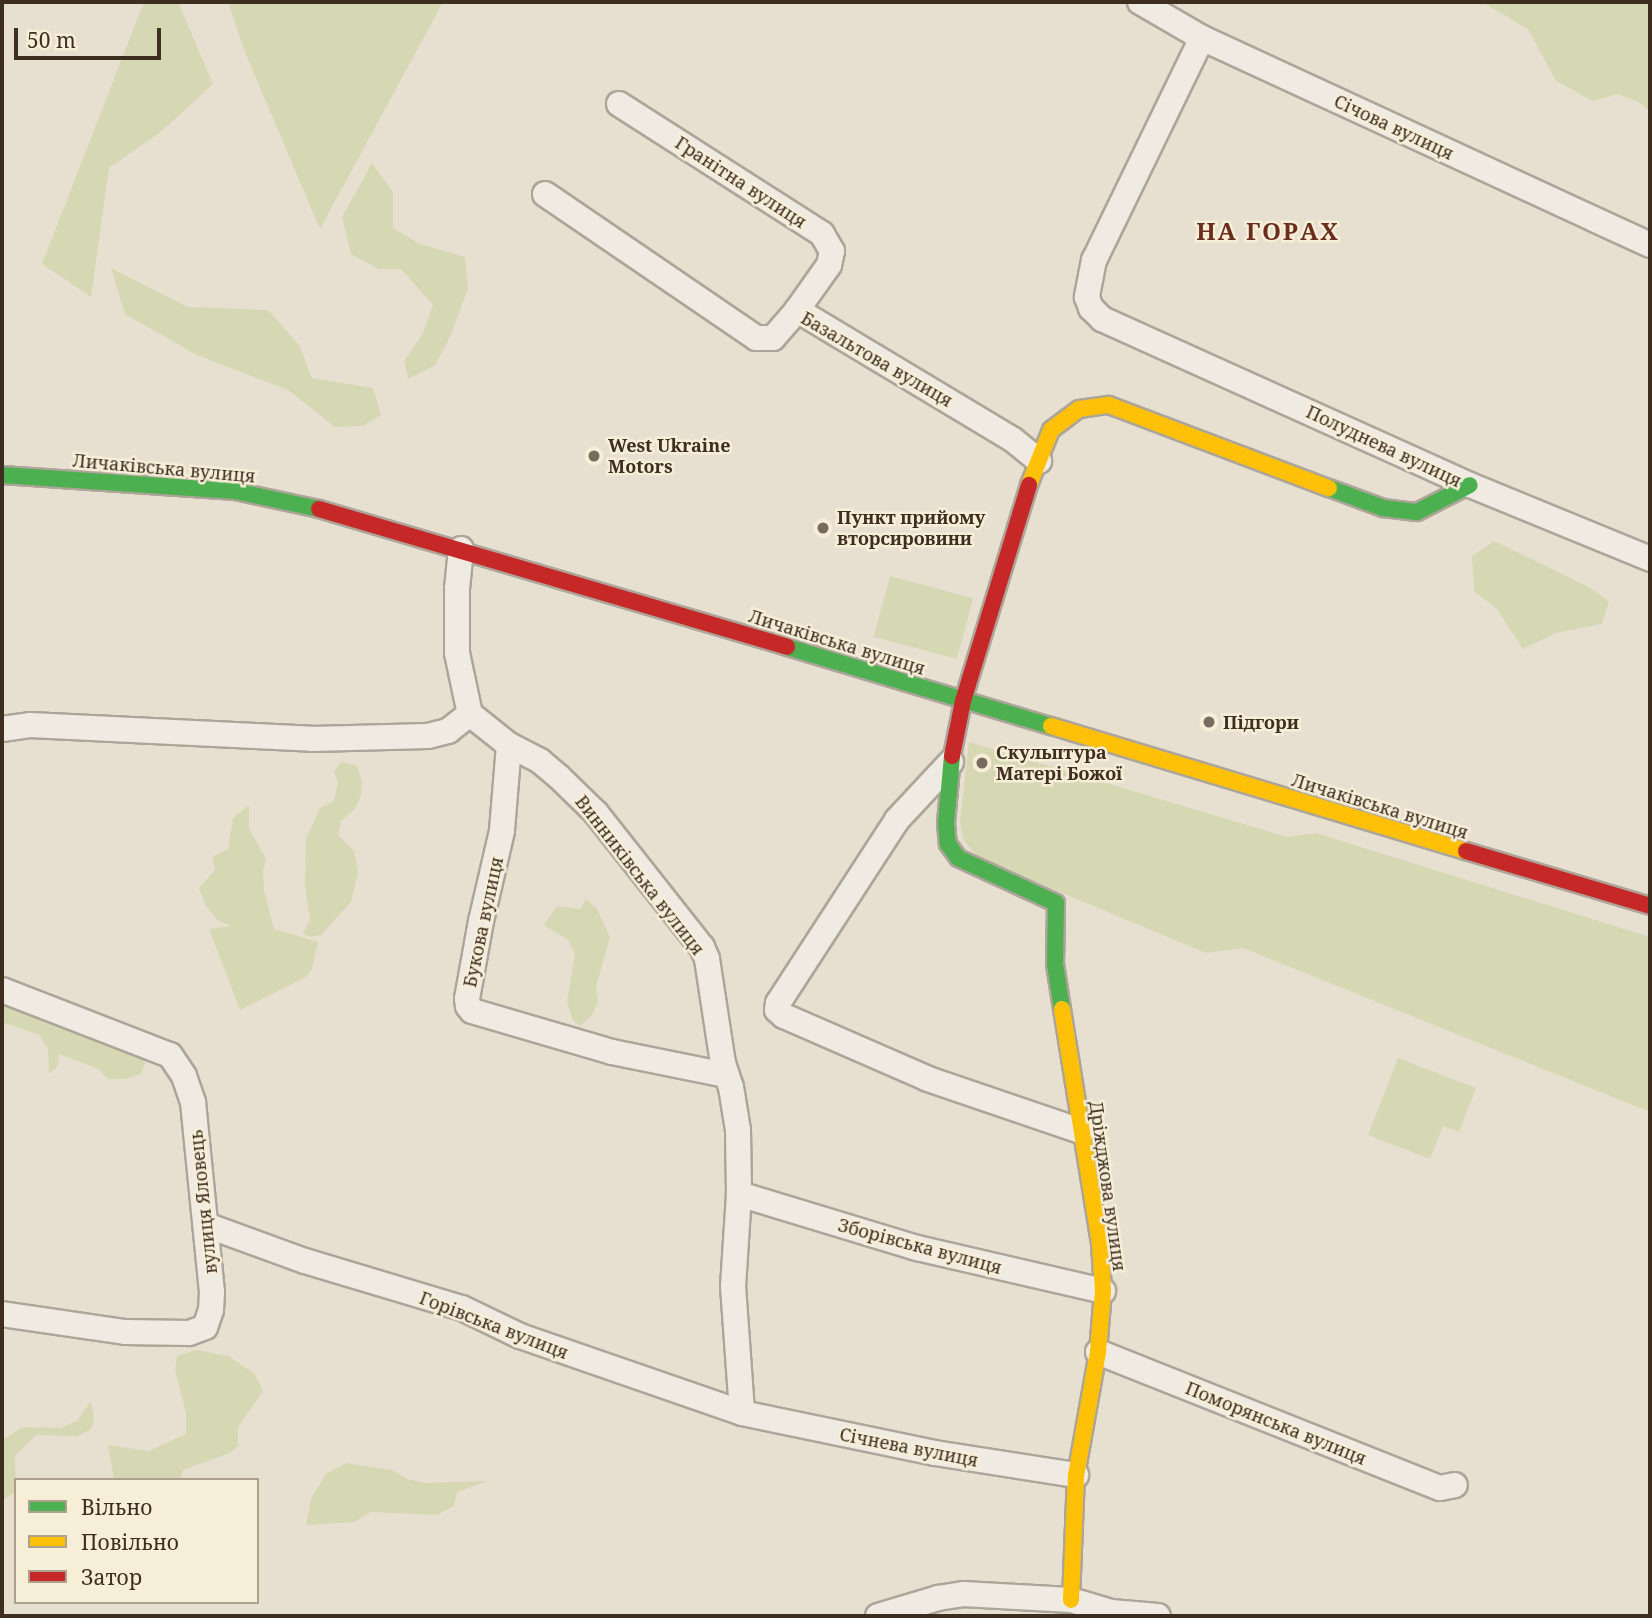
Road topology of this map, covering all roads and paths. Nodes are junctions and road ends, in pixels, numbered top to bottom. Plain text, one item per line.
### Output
1 (1140, 2) edge
2 (1202, 38) junction
3 (619, 104) dead end
4 (545, 194) dead end
5 (1650, 246) edge
6 (797, 310) junction
7 (1039, 461) junction
8 (2, 475) edge
9 (1470, 485) junction
10 (461, 549) junction
11 (1650, 559) edge
12 (963, 701) junction
13 (470, 714) junction
14 (2, 729) edge
15 (509, 745) junction
16 (951, 762) junction
17 (1056, 903) joint
18 (1650, 906) edge
19 (2, 990) edge
20 (726, 1075) junction
21 (1081, 1130) junction
22 (739, 1194) junction
23 (206, 1225) junction
24 (1103, 1291) junction
25 (2, 1314) edge
26 (1098, 1352) junction
27 (742, 1413) junction
28 (1076, 1475) junction
29 (1455, 1485) dead end
30 (1071, 1600) junction
31 (878, 1616) edge
32 (1019, 1616) edge
33 (1158, 1616) edge

1 - 2 street, Січова вулиця
2 - 5 street, Січова вулиця
2 - 9 street, Полуднева вулиця
3 - 6 street, Гранітна вулиця
4 - 6 street, Базальтова вулиця
6 - 7 street, Базальтова вулиця
7 - 9 street, Полуднева вулиця
7 - 12 street, Полуднева вулиця
8 - 10 street, Личаківська вулиця
9 - 11 street
10 - 12 street, Личаківська вулиця
10 - 13 street
12 - 16 street, Полуднева вулиця
12 - 18 street, Личаківська вулиця
13 - 14 street
13 - 15 street
15 - 20 street, Винниківська вулиця
15 - 20 street, Букова вулиця
16 - 17 street, Полуднева вулиця
16 - 21 street
17 - 21 street, Дріжджова вулиця
19 - 23 street, вулиця Яловець
20 - 22 street, Винниківська вулиця
21 - 24 street, Дріжджова вулиця
22 - 24 street, Зборівська вулиця
22 - 27 street, Винниківська вулиця
23 - 25 street, вулиця Яловець
23 - 27 street, Горівська вулиця
24 - 26 street, Дріжджова вулиця
26 - 28 street, Дріжджова вулиця
26 - 29 street, Поморянська вулиця
27 - 28 street, Січнева вулиця
28 - 30 street, Дріжджова вулиця
30 - 31 street
30 - 32 street
30 - 33 street

